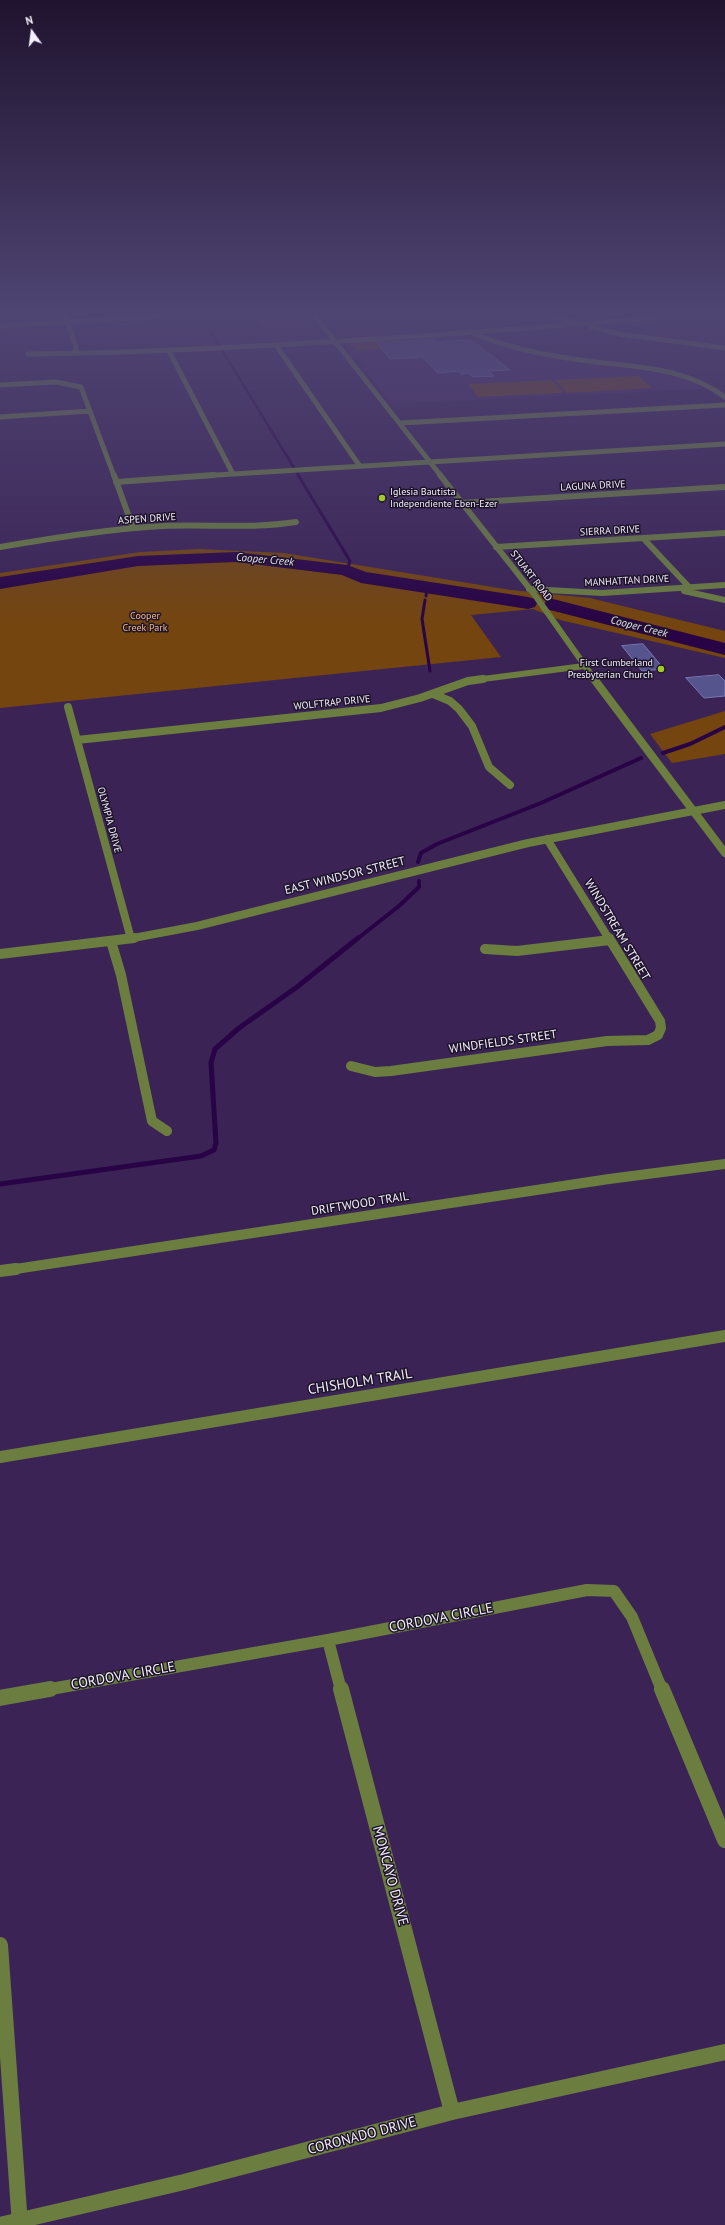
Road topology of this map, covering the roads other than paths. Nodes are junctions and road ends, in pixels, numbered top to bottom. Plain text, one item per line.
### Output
1 (93, 420) edge
2 (205, 420) edge
3 (328, 420) edge
4 (397, 420) edge
5 (461, 420) edge
6 (400, 423) junction
7 (725, 444) edge
8 (429, 461) junction
9 (359, 465) junction
10 (233, 474) junction
11 (116, 482) junction
12 (725, 487) edge
13 (462, 502) junction
14 (296, 522) dead end
15 (133, 528) junction
16 (725, 533) edge
17 (643, 538) junction
18 (0, 547) edge
19 (496, 547) junction
20 (725, 585) edge
21 (689, 587) junction
22 (529, 589) junction
23 (671, 589) junction
24 (725, 600) edge
25 (584, 666) junction
26 (433, 694) junction
27 (68, 707) dead end
28 (77, 740) junction
29 (510, 785) dead end
30 (725, 805) edge
31 (693, 810) junction
32 (547, 839) junction
33 (725, 853) edge
34 (131, 939) junction
35 (610, 940) junction
36 (111, 941) junction
37 (485, 949) dead end
38 (0, 954) edge
39 (658, 1035) joint
40 (351, 1066) dead end
41 (167, 1131) dead end
42 (725, 1164) edge
43 (0, 1271) edge
44 (725, 1336) edge
45 (0, 1457) edge
46 (328, 1640) junction
47 (0, 1698) edge
48 (725, 1840) edge
49 (0, 1945) edge
50 (725, 2052) edge
51 (452, 2112) junction
52 (20, 2222) edge
53 (0, 2225) edge

1 - 11 street
2 - 10 street
3 - 9 street
4 - 6 street, STUART ROAD
5 - 6 street
6 - 8 street, STUART ROAD
7 - 8 street
8 - 9 street
8 - 13 street, STUART ROAD
9 - 10 street
10 - 11 street
11 - 15 street
12 - 13 street, LAGUNA DRIVE
13 - 19 street, STUART ROAD
14 - 15 street, ASPEN DRIVE
15 - 18 street, ASPEN DRIVE
16 - 17 street, SIERRA DRIVE
17 - 19 street, SIERRA DRIVE
17 - 21 street
19 - 22 street, STUART ROAD
20 - 21 street, MANHATTAN DRIVE
21 - 23 street, MANHATTAN DRIVE
22 - 23 street, MANHATTAN DRIVE
22 - 25 street, STUART ROAD
23 - 24 street
25 - 26 street, WOLFTRAP DRIVE
25 - 31 street, STUART ROAD
26 - 28 street, WOLFTRAP DRIVE
26 - 29 street
27 - 28 street, OLYMPIA DRIVE
28 - 34 street, OLYMPIA DRIVE
30 - 31 street, EAST WINDSOR STREET
31 - 32 street, EAST WINDSOR STREET
31 - 33 street, STUART ROAD
32 - 34 street, EAST WINDSOR STREET
32 - 35 street, WINDSTREAM STREET
34 - 36 street, EAST WINDSOR STREET
35 - 37 street
35 - 39 street, WINDSTREAM STREET
36 - 38 street, EAST WINDSOR STREET
36 - 41 street
39 - 40 street, WINDFIELDS STREET
42 - 43 street, DRIFTWOOD TRAIL
44 - 45 street, CHISHOLM TRAIL
46 - 47 street, CORDOVA CIRCLE
46 - 48 street, CORDOVA CIRCLE
46 - 51 street, MONCAYO DRIVE
49 - 52 street
50 - 51 street, CORONADO DRIVE
51 - 52 street, CORONADO DRIVE
52 - 53 street, CORONADO DRIVE

